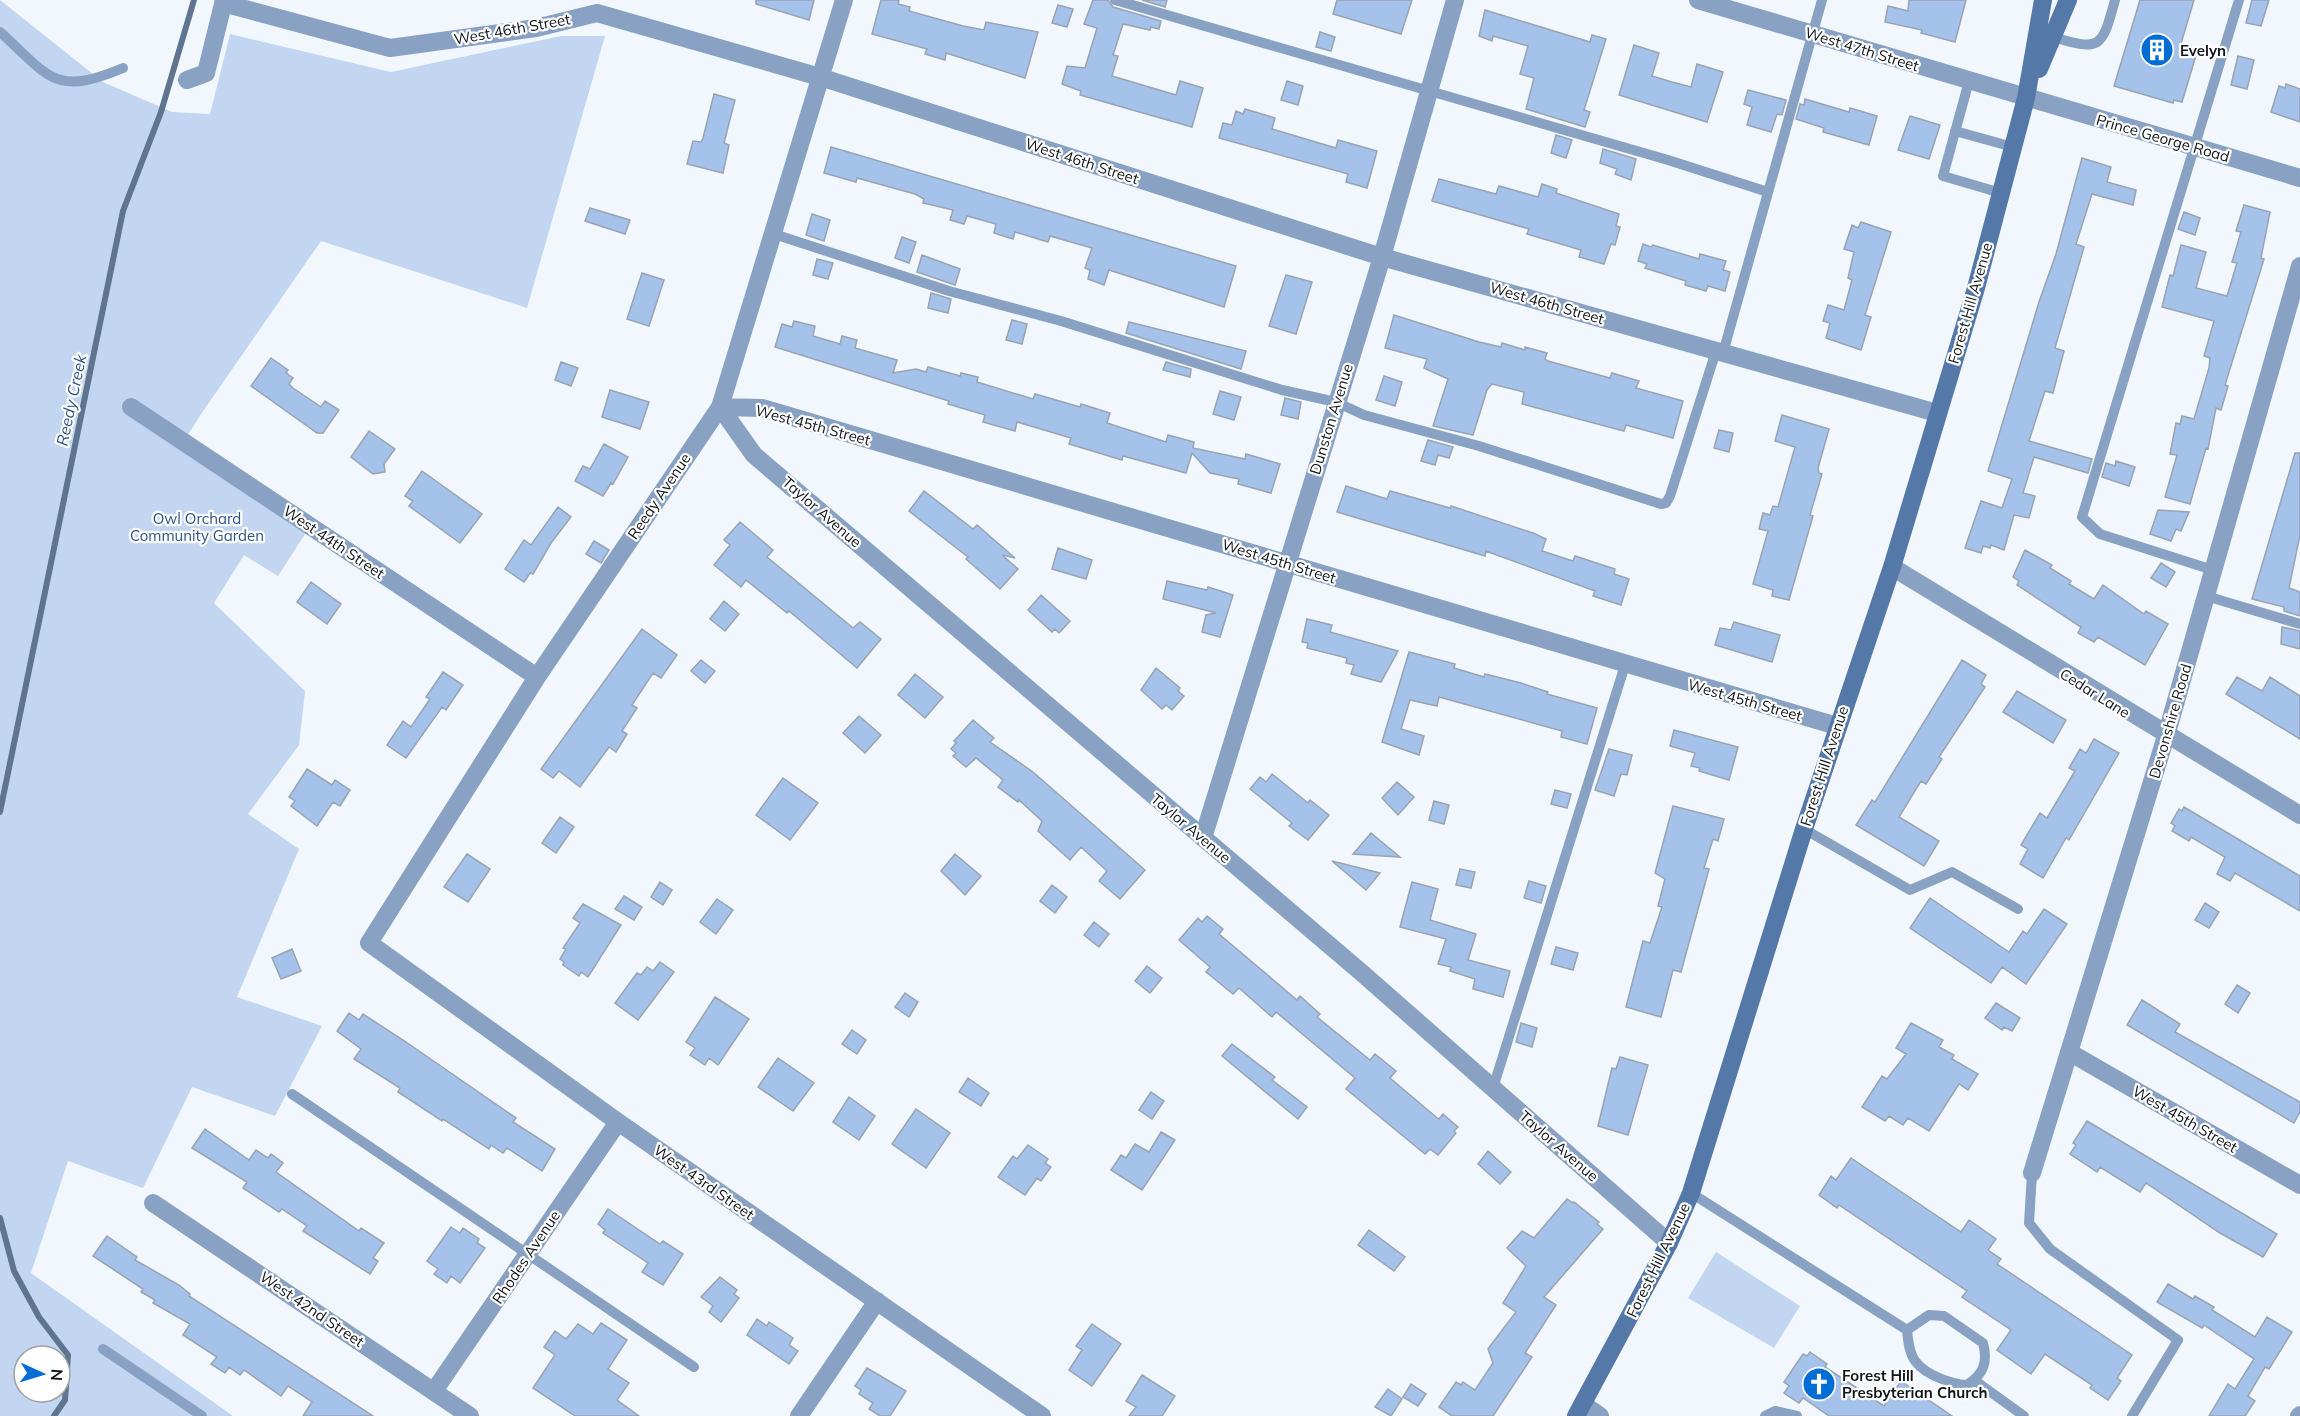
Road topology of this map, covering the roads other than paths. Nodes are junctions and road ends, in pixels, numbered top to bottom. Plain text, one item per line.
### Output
1 (844, 0) edge
2 (1115, 0) edge
3 (1455, 0) edge
4 (1698, 0) edge
5 (1822, 0) edge
6 (2043, 0) edge
7 (2068, 0) edge
8 (2115, 0) edge
9 (2239, 0) edge
10 (223, 2) edge
11 (0, 32) edge
12 (1812, 34) junction
13 (2053, 37) junction
14 (123, 68) dead end
15 (820, 77) junction
16 (187, 80) dead end
17 (1969, 81) junction
18 (1429, 91) junction
19 (2026, 98) junction
20 (1955, 131) junction
21 (2013, 147) junction
22 (2196, 147) junction
23 (2300, 178) edge
24 (1768, 192) junction
25 (2001, 193) junction
26 (774, 234) junction
27 (1382, 257) junction
28 (2300, 266) edge
29 (1719, 352) junction
30 (1336, 402) junction
31 (131, 407) dead end
32 (720, 408) junction
33 (1937, 413) junction
34 (1286, 563) junction
35 (1892, 567) junction
36 (2213, 570) junction
37 (2206, 596) junction
38 (2300, 624) edge
39 (1625, 664) junction
40 (537, 677) junction
41 (1837, 726) junction
42 (2166, 736) junction
43 (2300, 815) edge
44 (1804, 829) junction
45 (1203, 838) junction
46 (2018, 909) dead end
47 (369, 943) joint
48 (2069, 1052) junction
49 (1493, 1088) junction
50 (292, 1094) dead end
51 (618, 1122) junction
52 (2032, 1173) joint
53 (2300, 1185) edge
54 (1691, 1193) junction
55 (153, 1203) dead end
56 (1670, 1243) junction
57 (528, 1254) junction
58 (877, 1301) junction
59 (1907, 1330) junction
60 (104, 1349) dead end
61 (693, 1367) dead end
62 (1974, 1380) junction
63 (434, 1391) junction
64 (1580, 1411) edge
65 (201, 1416) edge
66 (470, 1416) edge
67 (799, 1416) edge
68 (1042, 1416) edge
69 (1600, 1416) edge
70 (1765, 1416) edge
71 (1797, 1416) edge
72 (2024, 1416) edge
73 (2132, 1416) edge

1 - 15 street, Reedy Avenue
2 - 18 lane
3 - 18 street, Dunston Avenue
4 - 12 street, West 47th Street
5 - 12 lane
6 - 19 main road, Forest Hill Avenue
7 - 13 main road, Forest Hill Avenue
8 - 13 lane
9 - 22 lane
10 - 15 street, West 46th Street
10 - 16 street
11 - 14 lane
12 - 17 street, West 47th Street
12 - 24 lane
13 - 19 main road, Forest Hill Avenue
15 - 26 street, Reedy Avenue
15 - 27 street, West 46th Street
17 - 19 street, West 47th Street
17 - 20 lane
18 - 24 lane
18 - 27 street, Dunston Avenue
19 - 21 main road, Forest Hill Avenue
19 - 22 street, Prince George Road
20 - 21 lane
20 - 25 lane
21 - 25 main road, Forest Hill Avenue
22 - 23 street, Prince George Road
22 - 36 lane
24 - 29 lane
25 - 33 main road, Forest Hill Avenue
26 - 30 lane
26 - 32 street, Reedy Avenue
27 - 29 street, West 46th Street
27 - 30 street, Dunston Avenue
28 - 36 street, Devonshire Road
29 - 30 lane
29 - 33 street, West 46th Street
30 - 34 street, Dunston Avenue
31 - 40 street, West 44th Street
32 - 34 street, West 45th Street
32 - 40 street, Reedy Avenue
32 - 45 street, Taylor Avenue
33 - 35 main road, Forest Hill Avenue
34 - 39 street, West 45th Street
34 - 45 street, Dunston Avenue
35 - 41 main road, Forest Hill Avenue
35 - 42 street, Cedar Lane
36 - 37 street, Devonshire Road
37 - 38 lane
37 - 42 street, Devonshire Road
39 - 41 street, West 45th Street
39 - 49 lane
40 - 47 street, Reedy Avenue
41 - 44 main road, Forest Hill Avenue
42 - 43 street, Cedar Lane
42 - 48 street, Devonshire Road
44 - 46 lane
44 - 54 main road, Forest Hill Avenue
45 - 49 street, Taylor Avenue
47 - 51 street, West 43rd Street
48 - 52 street, Devonshire Road
48 - 53 street, West 45th Street
49 - 56 street, Taylor Avenue
50 - 57 lane
51 - 57 street, Rhodes Avenue
51 - 58 street, West 43rd Street
52 - 73 lane
54 - 56 main road, Forest Hill Avenue
54 - 59 lane
55 - 63 street, West 42nd Street
56 - 64 main road, Forest Hill Avenue
57 - 61 lane
57 - 63 street, Rhodes Avenue
58 - 67 street
58 - 68 street, West 43rd Street
59 - 62 lane
59 - 62 lane
60 - 65 lane
62 - 72 lane
63 - 66 street, West 42nd Street
64 - 69 street
70 - 71 lane

